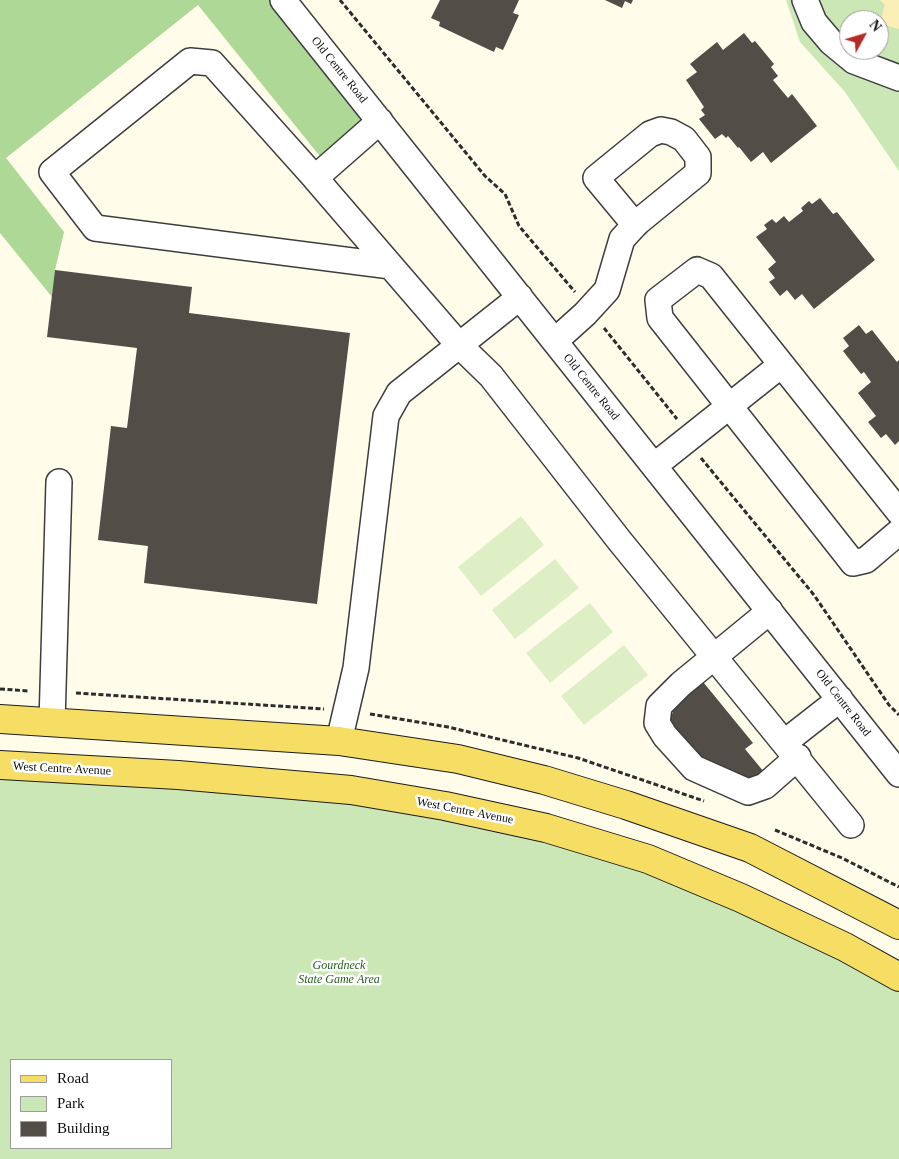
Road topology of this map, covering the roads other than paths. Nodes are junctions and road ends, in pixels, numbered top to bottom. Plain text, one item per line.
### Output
1 (283, 0) edge
2 (805, 0) edge
3 (899, 78) edge
4 (380, 121) junction
5 (315, 178) junction
6 (635, 225) dead end
7 (391, 266) junction
8 (520, 297) junction
9 (555, 341) junction
10 (458, 344) junction
11 (781, 365) junction
12 (728, 406) junction
13 (654, 466) junction
14 (59, 482) dead end
15 (899, 512) edge
16 (899, 532) edge
17 (770, 611) junction
18 (715, 655) junction
19 (840, 699) junction
20 (0, 719) edge
21 (52, 722) junction
22 (340, 741) junction
23 (791, 749) junction
24 (0, 765) edge
25 (899, 774) edge
26 (851, 825) dead end
27 (899, 924) edge
28 (899, 977) edge

1 - 4 street, Old Centre Road
2 - 3 street
4 - 5 street
4 - 8 street, Old Centre Road
5 - 7 street
5 - 7 street
6 - 9 street
7 - 10 street
8 - 9 street, Old Centre Road
8 - 10 street
9 - 13 street, Old Centre Road
10 - 18 street
10 - 22 street
11 - 12 street
11 - 12 street
11 - 15 street
12 - 13 street
12 - 16 street
13 - 17 street, Old Centre Road
14 - 21 street
17 - 18 street
17 - 19 street, Old Centre Road
18 - 23 street
18 - 23 street
19 - 23 street
19 - 25 street, Old Centre Road
20 - 21 main road
21 - 22 main road
22 - 27 main road
23 - 26 street
24 - 28 main road, West Centre Avenue

